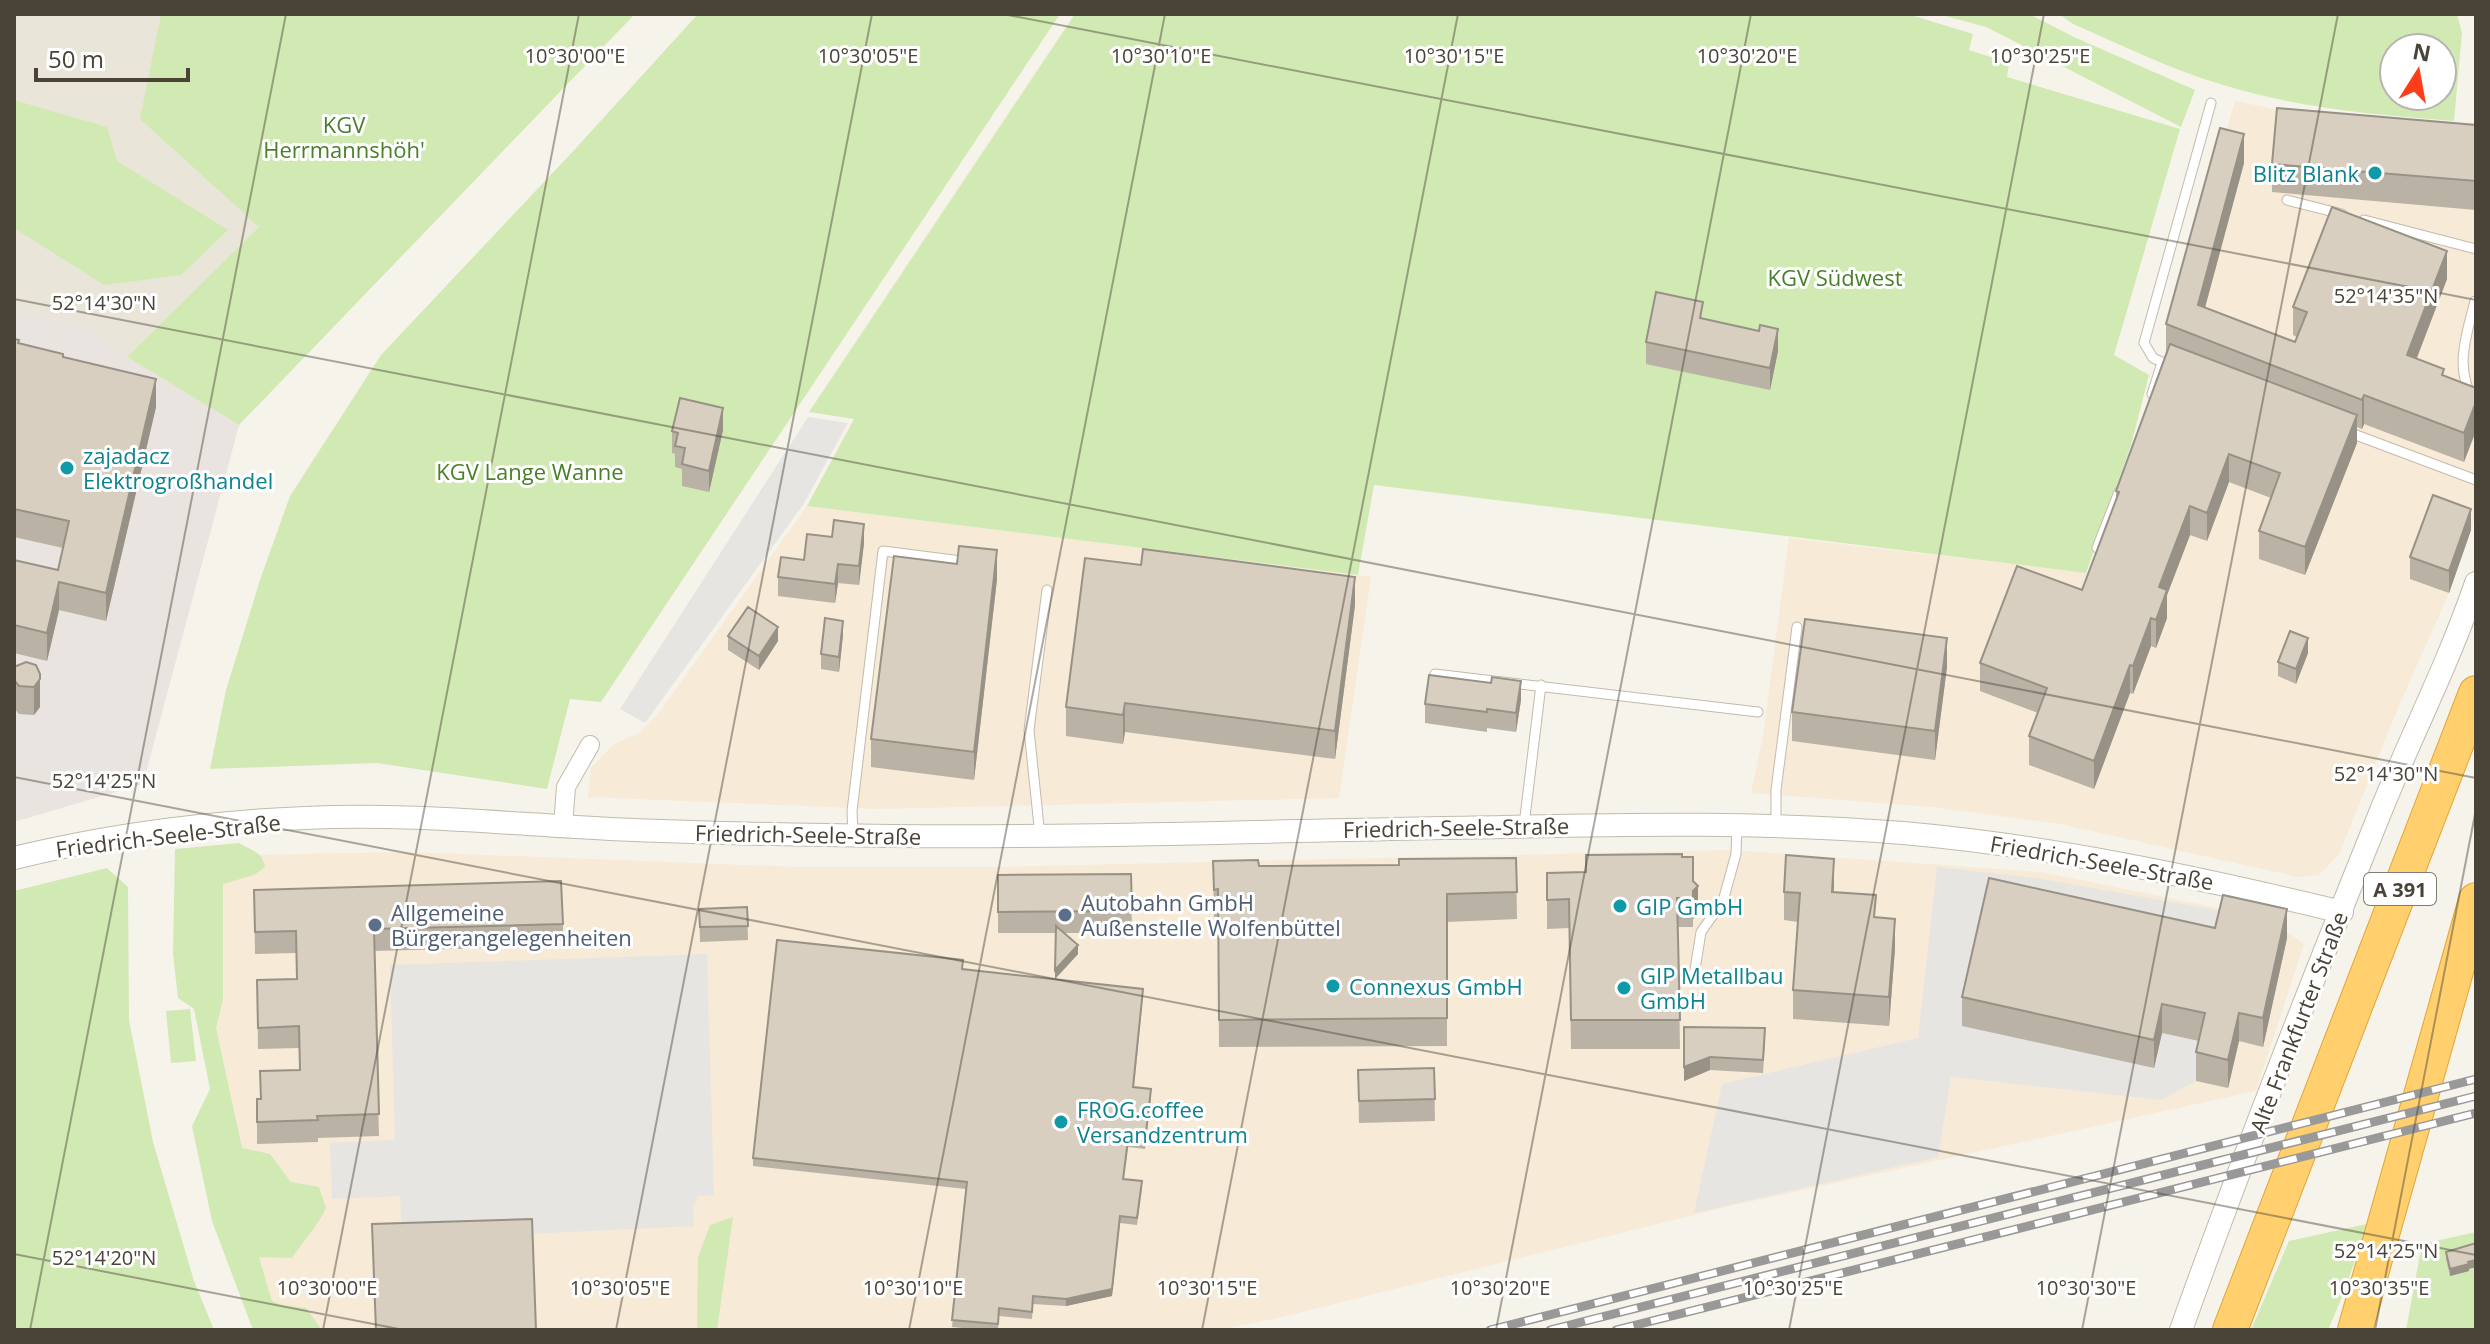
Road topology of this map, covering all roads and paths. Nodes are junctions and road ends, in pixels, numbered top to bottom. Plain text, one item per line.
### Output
1 (2211, 103) dead end
2 (2287, 200) dead end
3 (2476, 249) edge
4 (2475, 301) edge
5 (2162, 363) junction
6 (2177, 369) edge
7 (2476, 404) edge
8 (2148, 406) edge
9 (2341, 430) edge
10 (2476, 480) edge
11 (2121, 486) edge
12 (2097, 548) edge
13 (977, 563) edge
14 (2476, 583) edge
15 (1047, 590) dead end
16 (1797, 627) dead end
17 (1435, 674) edge
18 (1541, 685) junction
19 (2476, 693) edge
20 (1758, 712) dead end
21 (590, 745) dead end
22 (1737, 825) junction
23 (563, 826) junction
24 (1524, 826) junction
25 (1776, 826) junction
26 (853, 836) junction
27 (1040, 836) junction
28 (14, 858) edge
29 (2476, 900) edge
30 (2342, 912) junction
31 (1694, 976) dead end
32 (2181, 1330) edge
33 (2230, 1330) edge
34 (2355, 1330) edge

1 - 5 lane
2 - 3 lane
4 - 7 lane
5 - 6 lane
5 - 8 lane
9 - 10 lane
11 - 12 lane
13 - 26 lane
14 - 30 street, Alte Frankfurter Straße
15 - 27 lane
16 - 25 lane
17 - 18 lane
18 - 20 lane
18 - 24 lane
19 - 33 highway, A 391
21 - 23 street
22 - 24 street, Friedrich-Seele-Straße
22 - 25 street, Friedrich-Seele-Straße
22 - 31 lane
23 - 26 street, Friedrich-Seele-Straße
23 - 28 street, Friedrich-Seele-Straße
24 - 27 street, Friedrich-Seele-Straße
25 - 30 street, Friedrich-Seele-Straße
26 - 27 street, Friedrich-Seele-Straße
29 - 34 highway
30 - 32 street, Alte Frankfurter Straße

